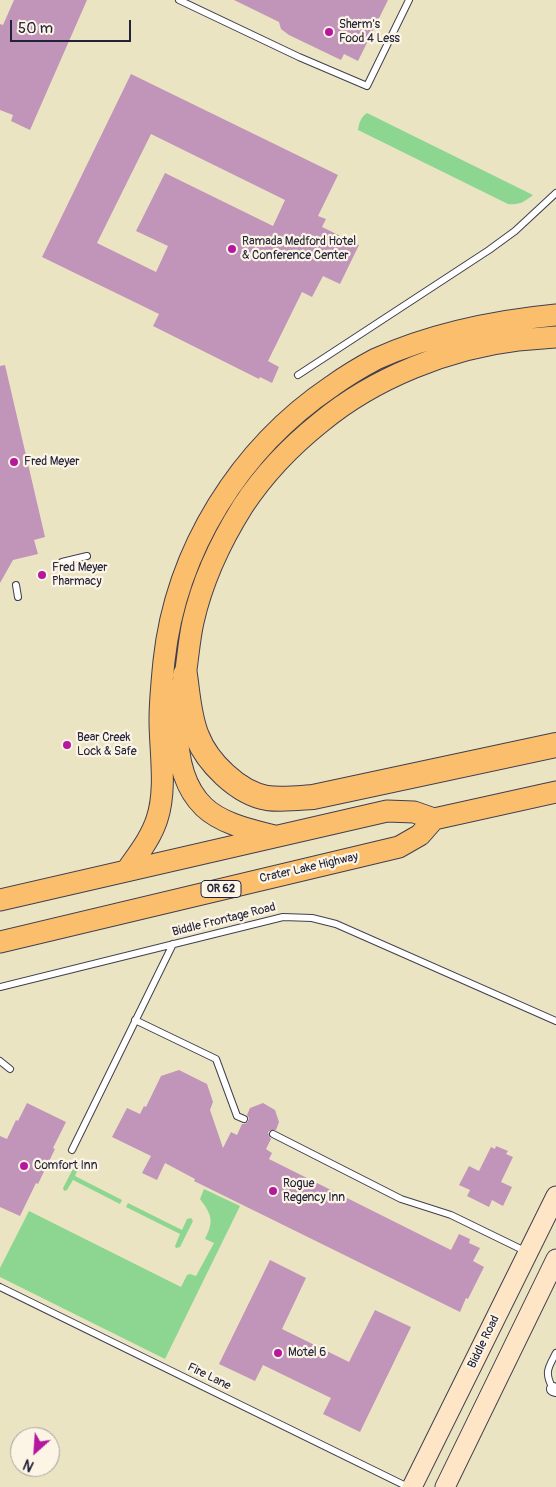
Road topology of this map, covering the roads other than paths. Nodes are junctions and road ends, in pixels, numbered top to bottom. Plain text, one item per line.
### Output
1 (179, 0) edge
2 (409, 0) edge
3 (556, 193) edge
4 (556, 315) edge
5 (556, 337) edge
6 (298, 375) dead end
7 (87, 556) dead end
8 (62, 562) dead end
9 (16, 585) dead end
10 (18, 597) dead end
11 (185, 675) junction
12 (556, 745) edge
13 (556, 792) edge
14 (434, 819) junction
15 (274, 836) junction
16 (127, 870) junction
17 (0, 900) edge
18 (0, 942) edge
19 (173, 944) junction
20 (0, 987) edge
21 (135, 1020) junction
22 (556, 1021) edge
23 (0, 1061) edge
24 (10, 1068) dead end
25 (244, 1119) dead end
26 (273, 1134) dead end
27 (72, 1150) dead end
28 (556, 1196) edge
29 (528, 1252) junction
30 (556, 1259) edge
31 (0, 1287) edge
32 (556, 1353) edge
33 (554, 1389) edge
34 (408, 1487) edge
35 (412, 1487) edge
36 (445, 1487) edge

1 - 2 lane
3 - 6 lane
4 - 16 highway
5 - 11 highway
7 - 8 lane
9 - 10 lane
11 - 12 highway
11 - 15 highway
13 - 14 highway
14 - 15 highway
14 - 18 highway, Crater Lake Highway / OR 62
15 - 16 highway
16 - 17 highway
19 - 20 lane, Biddle Frontage Road
19 - 21 lane
19 - 22 lane, Biddle Frontage Road
21 - 25 lane
21 - 27 lane
23 - 24 lane
26 - 29 lane
28 - 29 main road, Biddle Road
29 - 35 main road, Biddle Road
30 - 36 main road
31 - 34 lane, Fire Lane
32 - 33 lane

